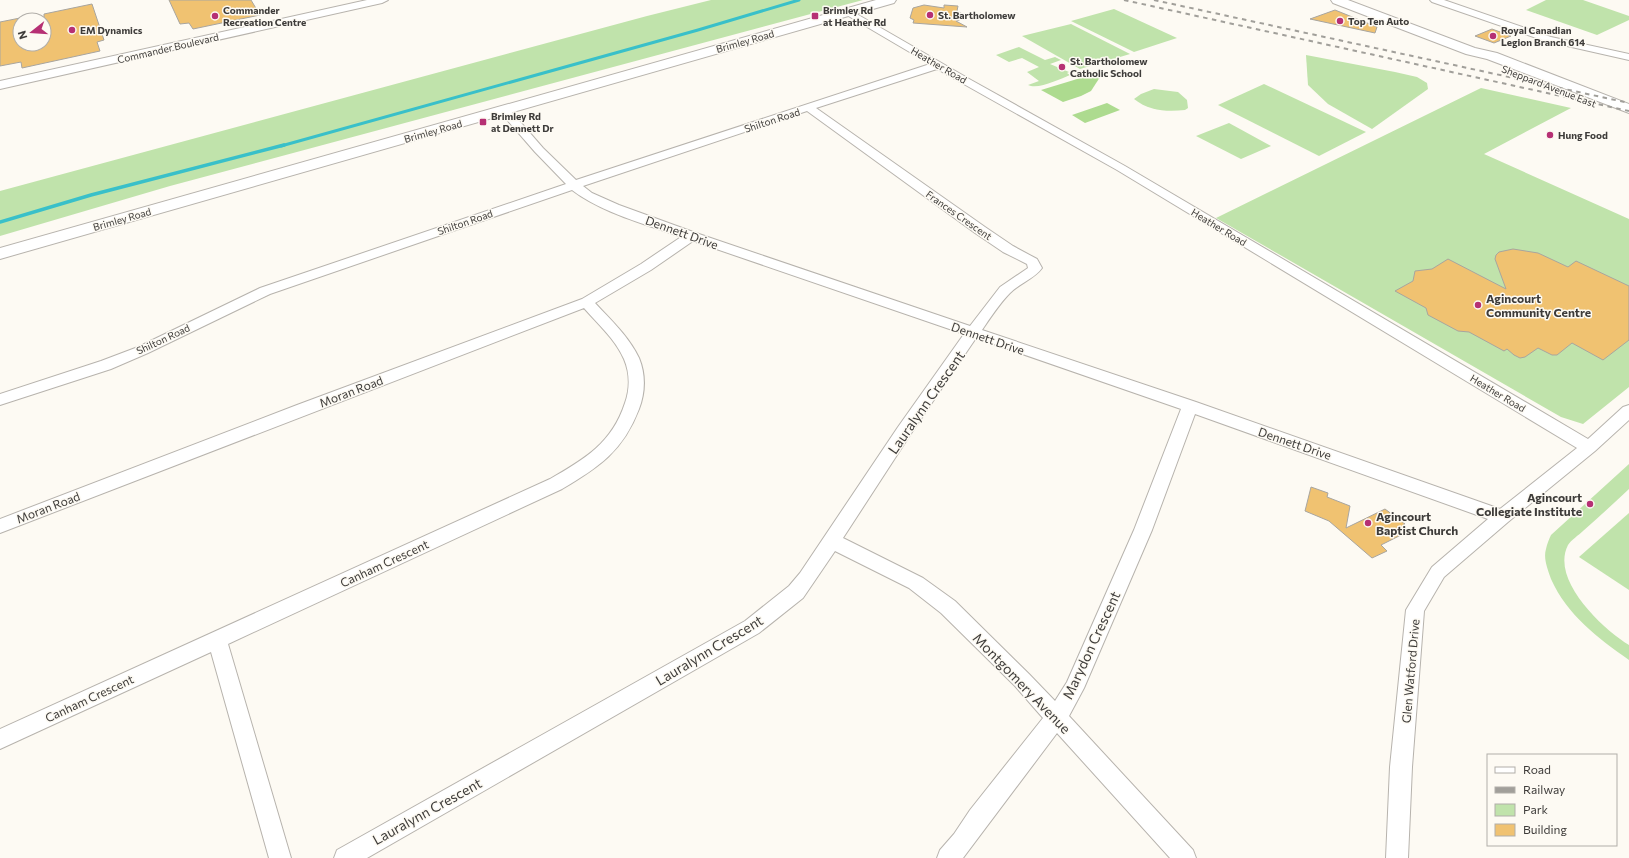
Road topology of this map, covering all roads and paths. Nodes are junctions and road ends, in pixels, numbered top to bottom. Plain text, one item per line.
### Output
1 (382, 0) edge
2 (890, 0) edge
3 (1337, 0) edge
4 (1435, 0) edge
5 (848, 12) junction
6 (1471, 51) junction
7 (1629, 57) edge
8 (938, 65) junction
9 (0, 85) edge
10 (809, 108) junction
11 (1629, 109) edge
12 (505, 111) junction
13 (1629, 117) edge
14 (574, 185) junction
15 (691, 236) junction
16 (0, 254) edge
17 (587, 302) junction
18 (973, 333) junction
19 (0, 400) edge
20 (1190, 406) junction
21 (1629, 411) edge
22 (1588, 447) junction
23 (1502, 517) junction
24 (0, 526) edge
25 (832, 541) junction
26 (217, 640) junction
27 (1056, 718) junction
28 (0, 739) edge
29 (280, 858) edge
30 (345, 858) edge
31 (948, 858) edge
32 (1185, 858) edge
33 (1397, 858) edge

1 - 9 street, Commander Boulevard
2 - 5 main road, Brimley Road
3 - 6 main road, Sheppard Avenue East
4 - 7 street
5 - 8 street, Heather Road
5 - 12 main road, Brimley Road
6 - 11 main road, Sheppard Avenue East
6 - 13 main road, Sheppard Avenue East
8 - 10 street, Shilton Road
8 - 22 street, Heather Road
10 - 14 street, Shilton Road
10 - 18 street, Frances Crescent
12 - 14 street, Dennett Drive
12 - 16 main road, Brimley Road
14 - 15 street, Dennett Drive
14 - 19 street, Shilton Road
15 - 17 street, Moran Road
15 - 18 street, Dennett Drive
17 - 24 street, Moran Road
17 - 26 street, Canham Crescent
18 - 20 street, Dennett Drive
18 - 25 street, Lauralynn Crescent
20 - 23 street, Dennett Drive
20 - 27 street, Marydon Crescent
21 - 22 street, Glen Watford Drive
22 - 23 street, Glen Watford Drive
23 - 33 street, Glen Watford Drive
25 - 27 street, Montgomery Avenue
25 - 30 street, Lauralynn Crescent
26 - 28 street, Canham Crescent
26 - 29 street
27 - 31 street, Marydon Crescent
27 - 32 street, Montgomery Avenue

